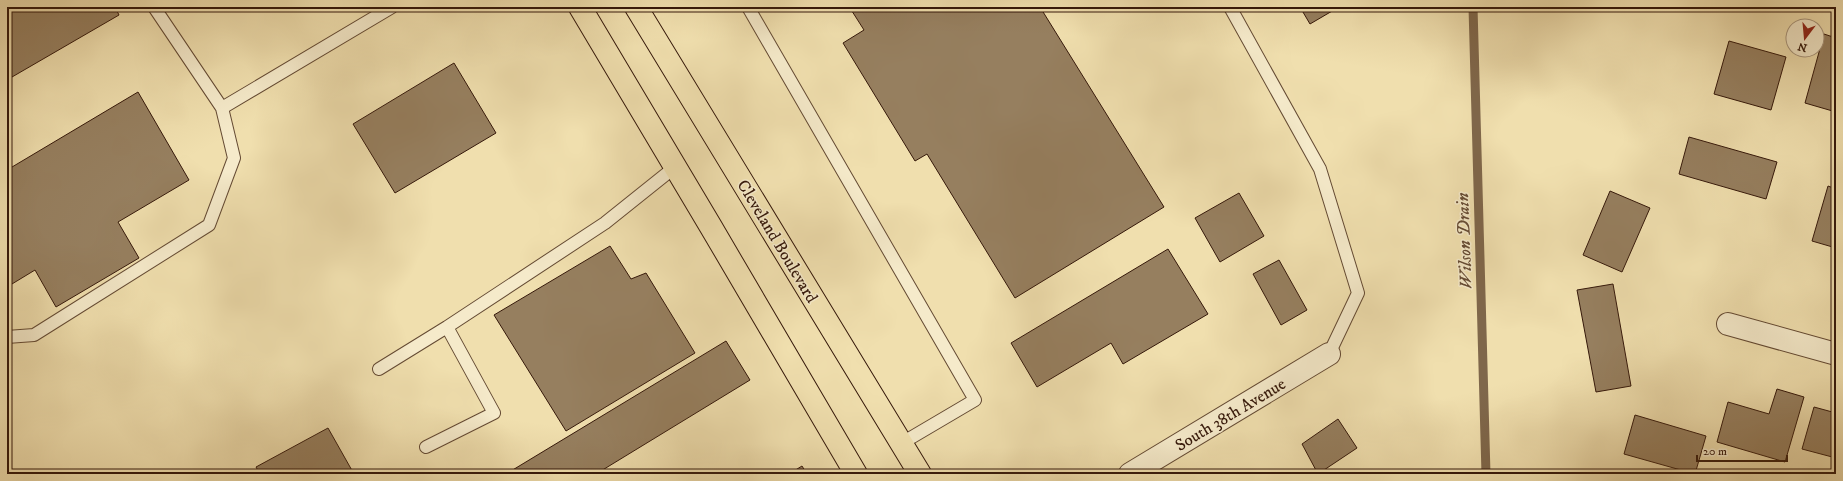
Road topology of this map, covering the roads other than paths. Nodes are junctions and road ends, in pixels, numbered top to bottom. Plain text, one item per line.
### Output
1 (154, 7) edge
2 (392, 7) edge
3 (580, 7) edge
4 (636, 7) edge
5 (748, 7) edge
6 (1230, 7) edge
7 (222, 108) junction
8 (675, 167) junction
9 (1728, 324) dead end
10 (447, 327) junction
11 (7, 337) edge
12 (1329, 354) joint
13 (1836, 354) edge
14 (379, 369) dead end
15 (902, 443) junction
16 (426, 447) dead end
17 (856, 474) edge
18 (920, 474) edge
19 (1130, 474) edge

1 - 7 lane
2 - 7 lane
3 - 8 main road
4 - 15 main road, Cleveland Boulevard
5 - 15 lane
6 - 12 lane
7 - 11 lane
8 - 10 lane
8 - 17 main road
9 - 13 street
10 - 14 lane
10 - 16 lane
12 - 19 street, South 38th Avenue
15 - 18 main road, Cleveland Boulevard

